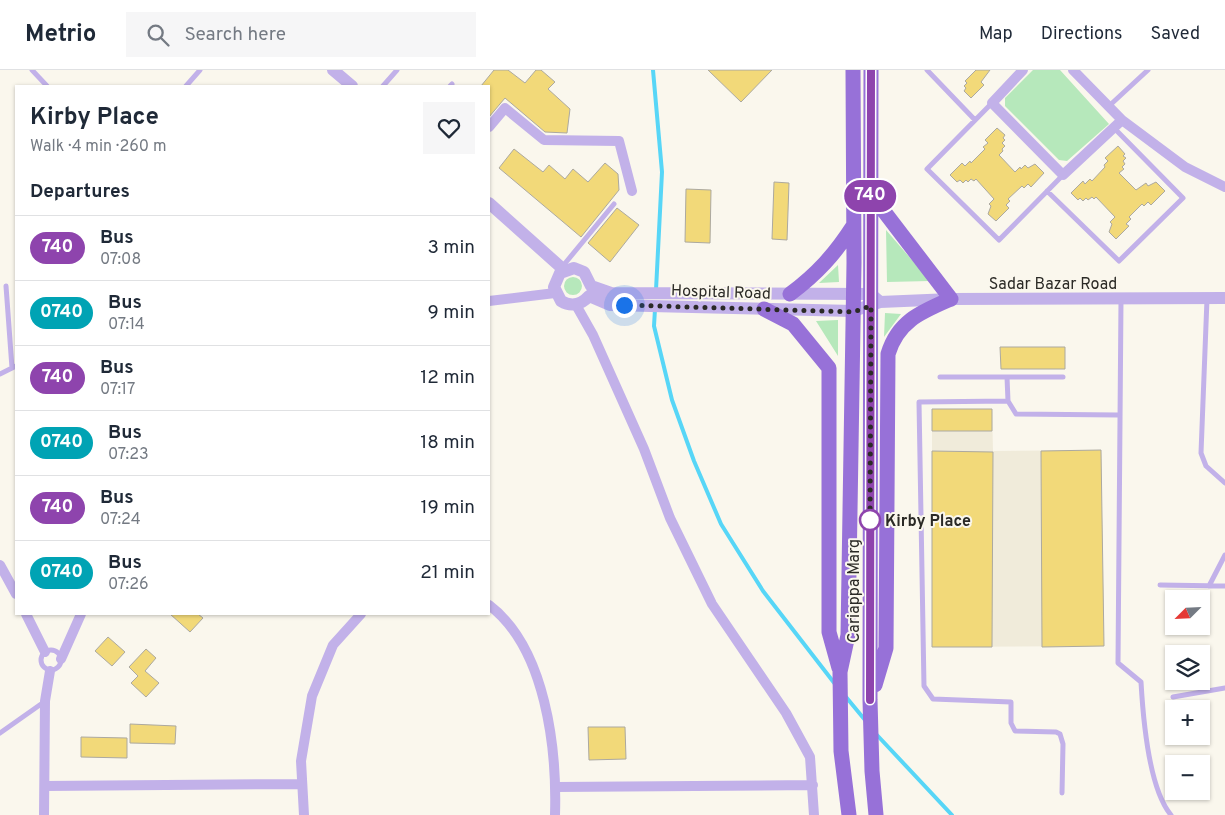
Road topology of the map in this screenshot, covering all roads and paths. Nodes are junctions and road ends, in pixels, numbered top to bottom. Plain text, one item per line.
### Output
1 (32, 70) edge
2 (200, 70) edge
3 (333, 70) edge
4 (397, 70) edge
5 (853, 70) edge
6 (871, 70) edge
7 (927, 70) edge
8 (1023, 70) edge
9 (1073, 70) edge
10 (1148, 70) edge
11 (47, 85) edge
12 (187, 85) edge
13 (351, 85) edge
14 (384, 85) edge
15 (992, 103) junction
16 (1109, 107) junction
17 (975, 120) junction
18 (1122, 120) junction
19 (490, 126) edge
20 (1114, 128) junction
21 (1063, 175) junction
22 (1225, 187) edge
23 (632, 190) dead end
24 (1047, 191) junction
25 (870, 193) junction
26 (490, 204) edge
27 (614, 204) dead end
28 (853, 226) junction
29 (563, 269) junction
30 (6, 286) dead end
31 (590, 291) junction
32 (555, 293) junction
33 (790, 294) junction
34 (854, 294) junction
35 (1207, 298) junction
36 (1225, 298) edge
37 (951, 299) junction
38 (1121, 299) junction
39 (677, 300) junction
40 (490, 301) edge
41 (874, 301) junction
42 (576, 305) junction
43 (764, 309) junction
44 (853, 312) junction
45 (14, 367) edge
46 (0, 374) edge
47 (940, 377) dead end
48 (1007, 377) junction
49 (1064, 377) dead end
50 (1008, 401) junction
51 (1118, 415) junction
52 (1225, 482) edge
53 (1225, 555) edge
54 (0, 565) edge
55 (1160, 586) dead end
56 (1209, 586) junction
57 (1225, 586) edge
58 (15, 592) edge
59 (490, 606) edge
60 (26, 615) edge
61 (81, 615) edge
62 (360, 615) edge
63 (44, 652) junction
64 (61, 659) junction
65 (50, 670) junction
66 (840, 672) junction
67 (1225, 688) edge
68 (1173, 697) dead end
69 (870, 700) junction
70 (45, 701) junction
71 (3, 727) edge
72 (0, 733) edge
73 (301, 784) junction
74 (813, 785) junction
75 (45, 786) junction
76 (846, 786) junction
77 (556, 788) junction
78 (1062, 794) dead end
79 (44, 815) edge
80 (304, 815) edge
81 (555, 815) edge
82 (814, 815) edge
83 (839, 815) edge
84 (849, 815) edge
85 (876, 815) edge
86 (1171, 815) edge

1 - 11 lane
2 - 12 lane
3 - 13 street
4 - 14 lane
5 - 28 main road
6 - 25 main road, Cariappa Marg
7 - 17 lane
8 - 15 street
9 - 16 street
10 - 16 lane
15 - 17 lane
15 - 21 street
16 - 18 street
17 - 24 lane
18 - 20 street
18 - 22 street
19 - 23 street
20 - 21 street
20 - 24 lane
21 - 24 lane
25 - 37 main road
25 - 41 main road, Cariappa Marg
26 - 29 street
27 - 29 lane
28 - 33 main road
28 - 34 main road
29 - 31 street
29 - 32 street
30 - 45 lane
31 - 39 street, Hospital Road
31 - 42 street
32 - 40 street
32 - 42 street
33 - 34 street, Hospital Road
33 - 39 street, Hospital Road
34 - 41 street, Hospital Road
34 - 44 main road, Cariappa Marg
35 - 36 street, Sadar Bazar Road
35 - 38 street, Sadar Bazar Road
35 - 52 lane
37 - 38 street, Sadar Bazar Road
37 - 41 street, Sadar Bazar Road
37 - 69 main road
38 - 51 lane
39 - 43 street, Hospital Road
41 - 44 street
41 - 69 main road, Cariappa Marg
42 - 74 street
43 - 44 street, Hospital Road
43 - 66 main road
44 - 66 main road, Cariappa Marg
45 - 46 lane
47 - 48 lane
48 - 49 lane
48 - 50 lane
50 - 51 lane
50 - 78 lane
51 - 86 lane
53 - 56 lane
54 - 58 street
55 - 56 lane
56 - 57 lane
59 - 77 street
60 - 63 street
61 - 64 street
62 - 73 street
63 - 64 lane
63 - 65 lane
64 - 65 lane
65 - 70 street
66 - 76 main road, Cariappa Marg
67 - 68 lane
69 - 85 main road, Cariappa Marg
70 - 71 lane
70 - 75 street
71 - 72 lane
73 - 75 street
73 - 80 street
74 - 77 street
74 - 82 street
75 - 79 street
76 - 83 main road
76 - 84 main road, Cariappa Marg
77 - 81 street

